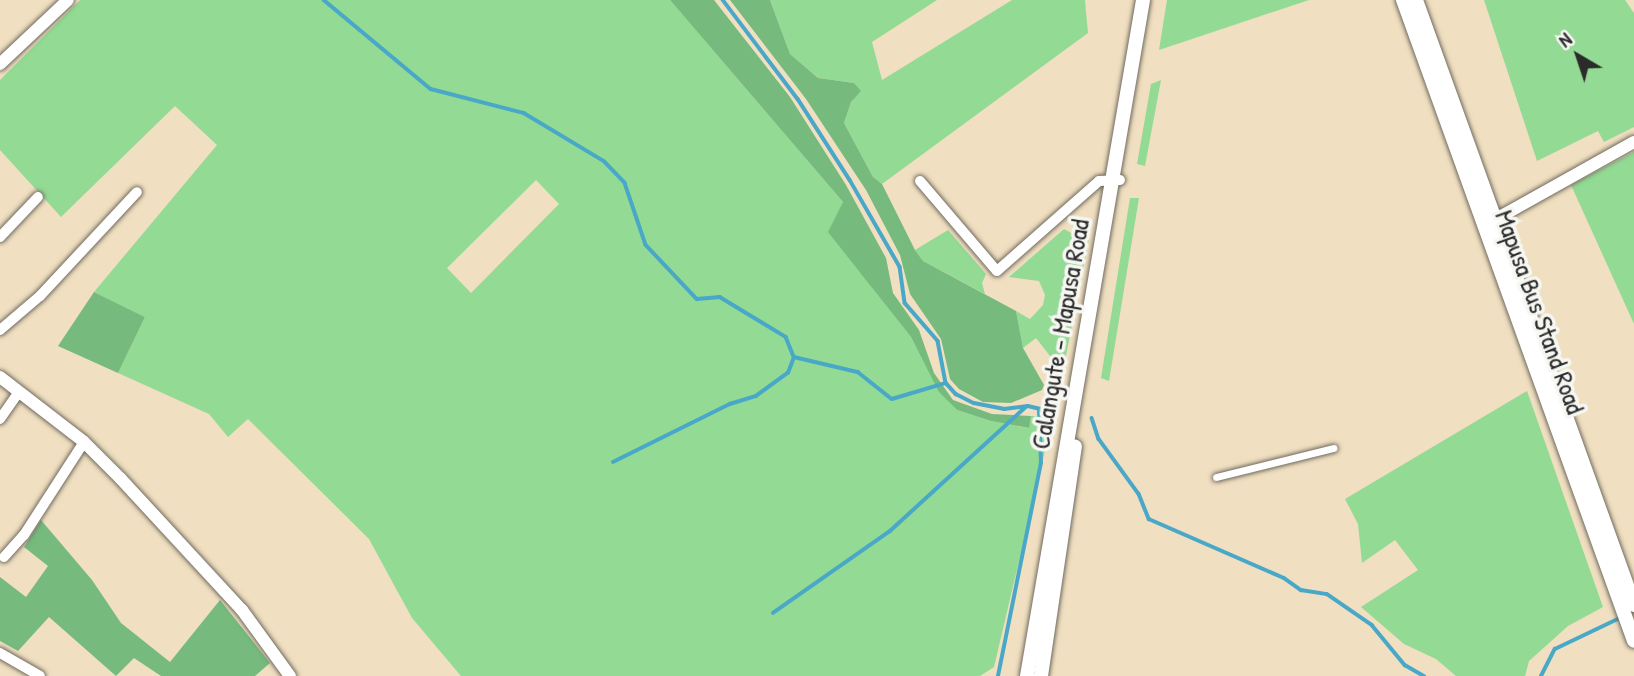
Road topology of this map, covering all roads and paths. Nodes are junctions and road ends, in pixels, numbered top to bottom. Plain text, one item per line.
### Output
1 (68, 0) edge
2 (1143, 0) edge
3 (1152, 0) edge
4 (1403, 0) edge
5 (1416, 0) edge
6 (0, 64) edge
7 (1634, 142) edge
8 (1116, 179) junction
9 (920, 181) dead end
10 (137, 192) dead end
11 (38, 197) dead end
12 (1488, 223) junction
13 (0, 237) edge
14 (0, 330) edge
15 (0, 377) edge
16 (19, 392) junction
17 (0, 419) edge
18 (84, 442) junction
19 (1333, 448) dead end
20 (1216, 477) dead end
21 (4, 557) dead end
22 (1634, 605) edge
23 (1634, 641) edge
24 (0, 653) edge
25 (40, 676) edge
26 (290, 676) edge
27 (1027, 676) edge
28 (1041, 676) edge

1 - 6 street
2 - 8 main road, Calangute - Mapusa Road
3 - 8 main road, Calangute - Mapusa Road
4 - 12 main road, Mapusa Bus Stand Road
5 - 12 main road, Mapusa Bus Stand Road
7 - 12 street
8 - 9 street
8 - 27 main road, Calangute - Mapusa Road
8 - 28 main road, Calangute - Mapusa Road
10 - 14 street
11 - 13 street
12 - 22 main road, Mapusa Bus Stand Road
12 - 23 main road, Mapusa Bus Stand Road
15 - 16 street
16 - 17 street
16 - 18 street
18 - 21 street
18 - 26 street
19 - 20 street
24 - 25 street

